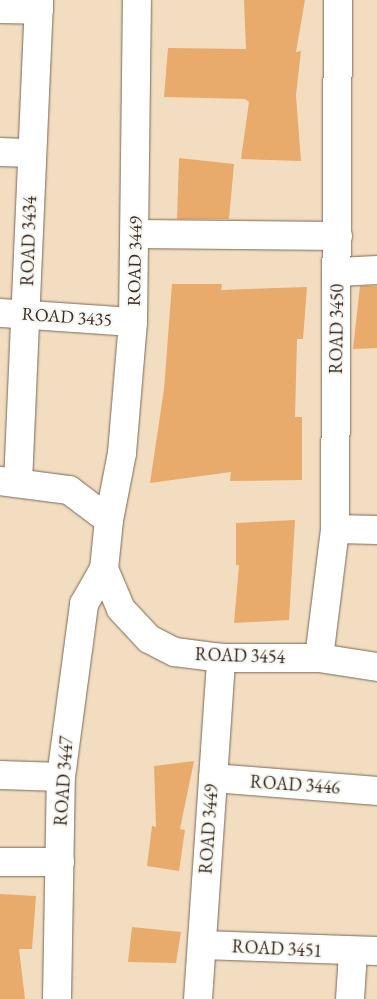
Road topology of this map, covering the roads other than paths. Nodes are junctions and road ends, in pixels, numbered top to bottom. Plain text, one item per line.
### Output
1 (137, 0) edge
2 (338, 0) edge
3 (39, 5) edge
4 (0, 9) edge
5 (0, 152) edge
6 (32, 153) junction
7 (136, 234) junction
8 (338, 236) junction
9 (377, 270) edge
10 (338, 272) junction
11 (13, 313) edge
12 (134, 322) junction
13 (9, 482) edge
14 (109, 520) junction
15 (335, 529) junction
16 (377, 530) edge
17 (104, 569) junction
18 (221, 658) junction
19 (320, 658) junction
20 (377, 667) edge
21 (0, 775) edge
22 (62, 778) junction
23 (212, 778) junction
24 (377, 791) edge
25 (0, 862) edge
26 (60, 862) junction
27 (202, 945) junction
28 (365, 952) edge
29 (57, 999) edge
30 (198, 999) edge
31 (350, 999) edge

1 - 7 street, ROAD 3449
2 - 8 street, ROAD 3450
3 - 4 street
3 - 6 street, ROAD 3434
5 - 6 street
6 - 11 street, ROAD 3434
7 - 8 street
7 - 12 street, ROAD 3449
8 - 10 street, ROAD 3450
9 - 10 street
10 - 15 street, ROAD 3450
11 - 12 street, ROAD 3435
11 - 13 street, ROAD 3434
12 - 14 street, ROAD 3449
13 - 14 street
14 - 17 street, ROAD 3454
15 - 16 street
15 - 19 street, ROAD 3450
17 - 18 street, ROAD 3454
17 - 22 street, ROAD 3447
18 - 19 street, ROAD 3454
18 - 23 street, ROAD 3449
19 - 20 street, ROAD 3454
21 - 22 street
22 - 26 street, ROAD 3447
23 - 24 street, ROAD 3446
23 - 27 street, ROAD 3449
25 - 26 street
26 - 29 street, ROAD 3447
27 - 28 street, ROAD 3451
27 - 30 street, ROAD 3449
28 - 31 street, ROAD 3451

